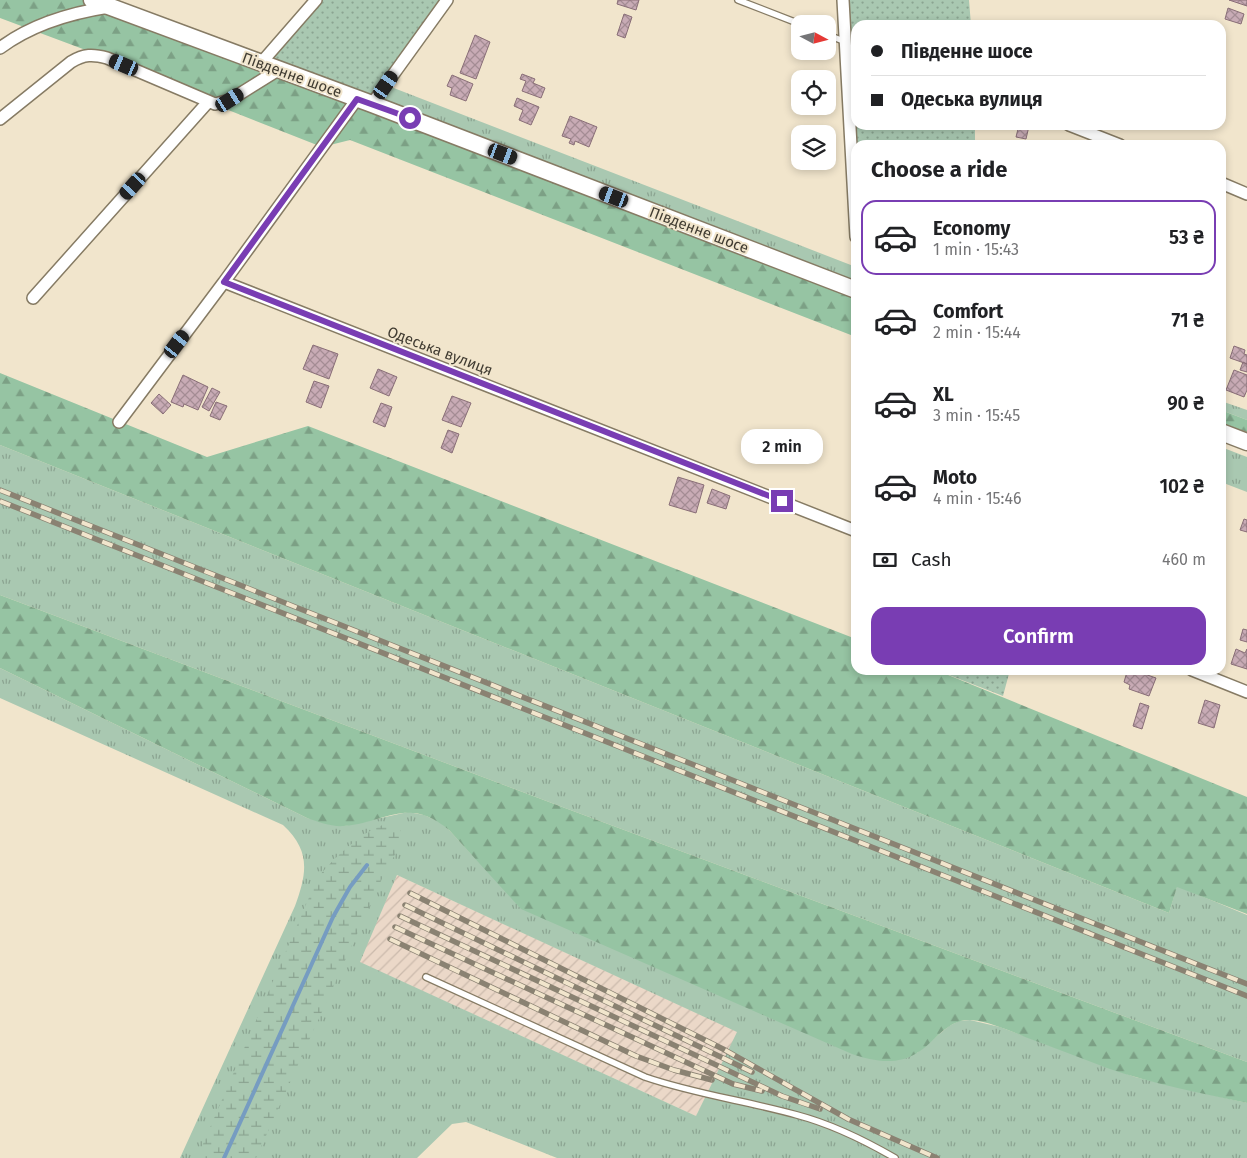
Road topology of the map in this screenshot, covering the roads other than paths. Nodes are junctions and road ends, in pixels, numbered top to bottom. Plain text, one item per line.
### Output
1 (92, 0) edge
2 (316, 0) edge
3 (447, 0) edge
4 (738, 0) edge
5 (843, 0) edge
6 (110, 7) junction
7 (791, 21) edge
8 (836, 38) edge
9 (846, 42) junction
10 (0, 48) edge
11 (261, 63) junction
12 (278, 70) junction
13 (365, 101) junction
14 (208, 102) junction
15 (0, 119) edge
16 (1082, 130) edge
17 (851, 140) edge
18 (1107, 140) edge
19 (1226, 185) edge
20 (1247, 194) edge
21 (224, 282) junction
22 (851, 288) edge
23 (33, 298) dead end
24 (119, 422) dead end
25 (1226, 434) edge
26 (1247, 442) edge
27 (851, 529) edge
28 (1204, 675) edge
29 (1247, 692) edge
30 (426, 977) dead end
31 (895, 1158) edge

1 - 6 street, Південне шосе
2 - 11 street
3 - 13 street
4 - 7 lane
5 - 9 street
6 - 10 street
6 - 11 street, Південне шосе
8 - 9 lane
9 - 17 street
11 - 12 street, Південне шосе
12 - 13 street, Південне шосе
12 - 14 street
13 - 21 street
13 - 22 street, Південне шосе
14 - 15 street
14 - 23 street
16 - 18 street
19 - 20 street
21 - 24 street
21 - 27 street, Одеська вулиця
25 - 26 street
28 - 29 street
30 - 31 lane

